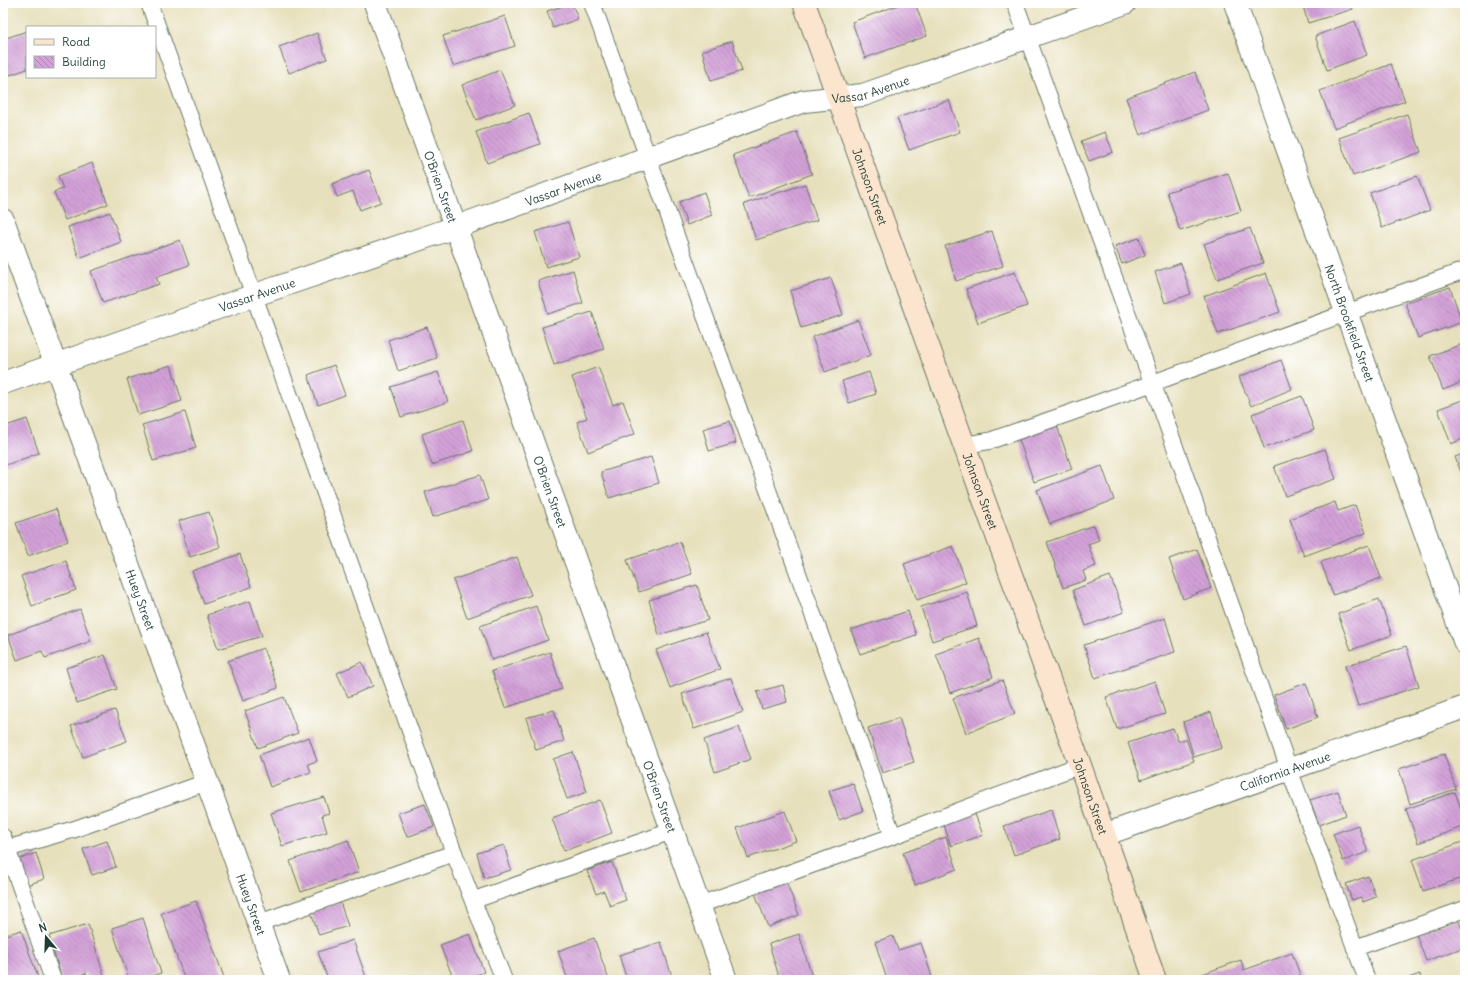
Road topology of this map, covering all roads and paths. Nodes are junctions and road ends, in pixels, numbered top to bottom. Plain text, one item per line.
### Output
1 (149, 3) edge
2 (375, 3) edge
3 (592, 3) edge
4 (804, 3) edge
5 (1015, 3) edge
6 (1125, 3) edge
7 (1235, 3) edge
8 (1028, 38) junction
9 (838, 99) junction
10 (648, 157) junction
11 (3, 220) edge
12 (456, 227) junction
13 (1465, 270) edge
14 (255, 294) junction
15 (1347, 313) junction
16 (55, 364) junction
17 (1152, 382) junction
18 (3, 384) edge
19 (964, 445) junction
20 (1465, 644) edge
21 (1465, 706) edge
22 (1080, 765) junction
23 (1289, 769) junction
24 (207, 782) junction
25 (672, 831) junction
26 (1104, 835) junction
27 (893, 836) junction
28 (4, 846) edge
29 (454, 853) junction
30 (474, 900) junction
31 (699, 905) junction
32 (1465, 909) edge
33 (259, 923) junction
34 (1355, 948) junction
35 (53, 980) edge
36 (279, 980) edge
37 (504, 980) edge
38 (726, 980) edge
39 (1155, 980) edge
40 (1367, 980) edge

1 - 14 lane
2 - 12 street, O'Brien Street
3 - 10 lane
4 - 9 street, Johnson Street
5 - 8 lane
6 - 8 street, Vassar Avenue
7 - 15 street, North Brookfield Street
8 - 9 street, Vassar Avenue
8 - 17 lane
9 - 10 street, Vassar Avenue
9 - 19 street, Johnson Street
10 - 12 street, Vassar Avenue
10 - 27 lane
11 - 16 street, Huey Street
12 - 14 street, Vassar Avenue
12 - 25 street, O'Brien Street
13 - 15 lane
14 - 16 street, Vassar Avenue
14 - 29 lane
15 - 17 lane
15 - 20 street, North Brookfield Street
16 - 18 street, Vassar Avenue
16 - 24 street, Huey Street
17 - 19 lane
17 - 23 lane
19 - 22 street, Johnson Street
21 - 23 street, California Avenue
22 - 26 street, Johnson Street
22 - 27 lane
23 - 26 street, California Avenue
23 - 34 lane
24 - 28 lane
24 - 33 street, Huey Street
25 - 30 lane
25 - 31 street, O'Brien Street
26 - 39 street, Johnson Street
27 - 31 lane
28 - 35 lane
29 - 30 lane
29 - 33 lane
30 - 37 lane
31 - 38 street, O'Brien Street
32 - 34 lane
33 - 36 street, Huey Street
34 - 40 lane

